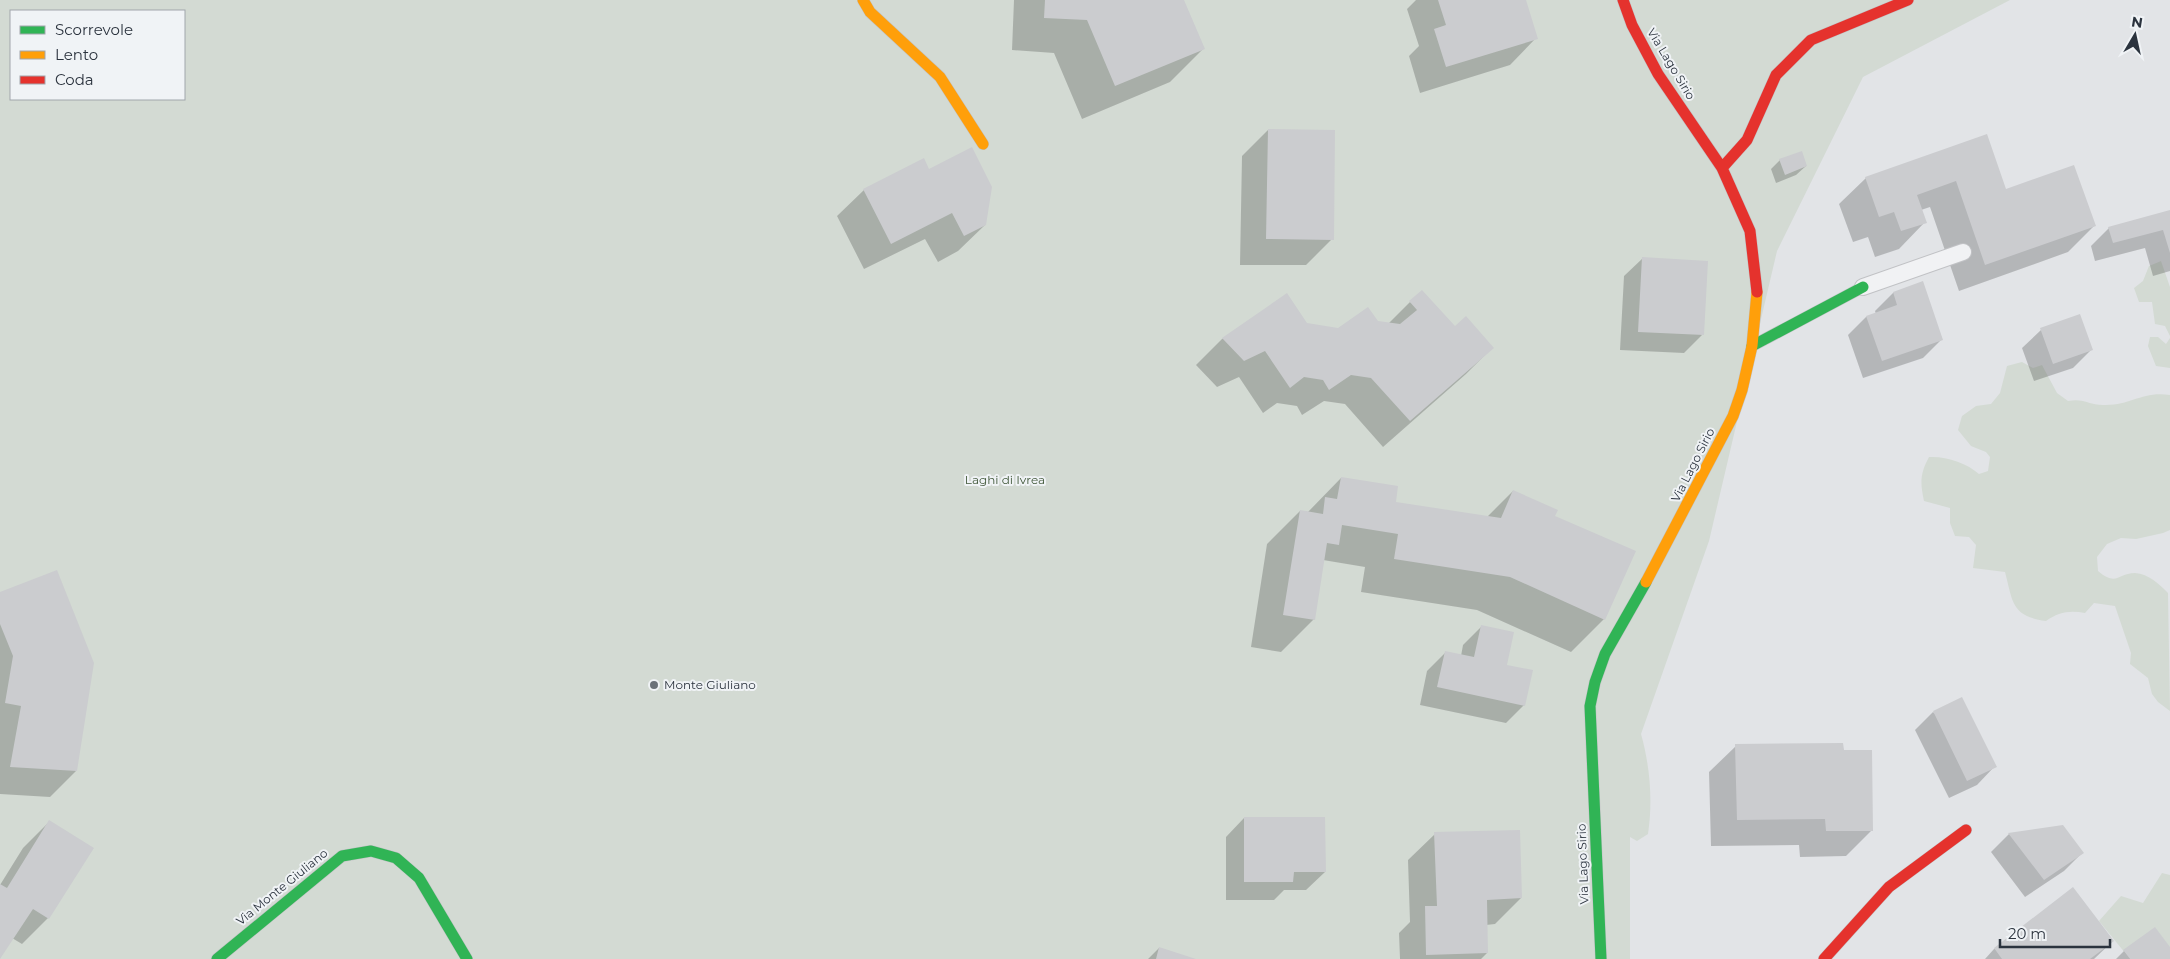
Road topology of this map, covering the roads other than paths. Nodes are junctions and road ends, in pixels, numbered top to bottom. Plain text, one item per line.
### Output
1 (863, 0) edge
2 (1623, 0) edge
3 (1908, 0) edge
4 (983, 144) dead end
5 (1722, 168) junction
6 (1963, 252) dead end
7 (1863, 287) joint
8 (1752, 346) junction
9 (1966, 830) dead end
10 (217, 959) edge
11 (467, 959) edge
12 (1601, 959) edge
13 (1824, 959) edge

1 - 4 street
2 - 5 street, Via Lago Sirio
3 - 5 street
5 - 8 street, Via Lago Sirio
6 - 7 lane
7 - 8 street
8 - 12 street, Via Lago Sirio
9 - 13 street
10 - 11 street, Via Monte Giuliano

